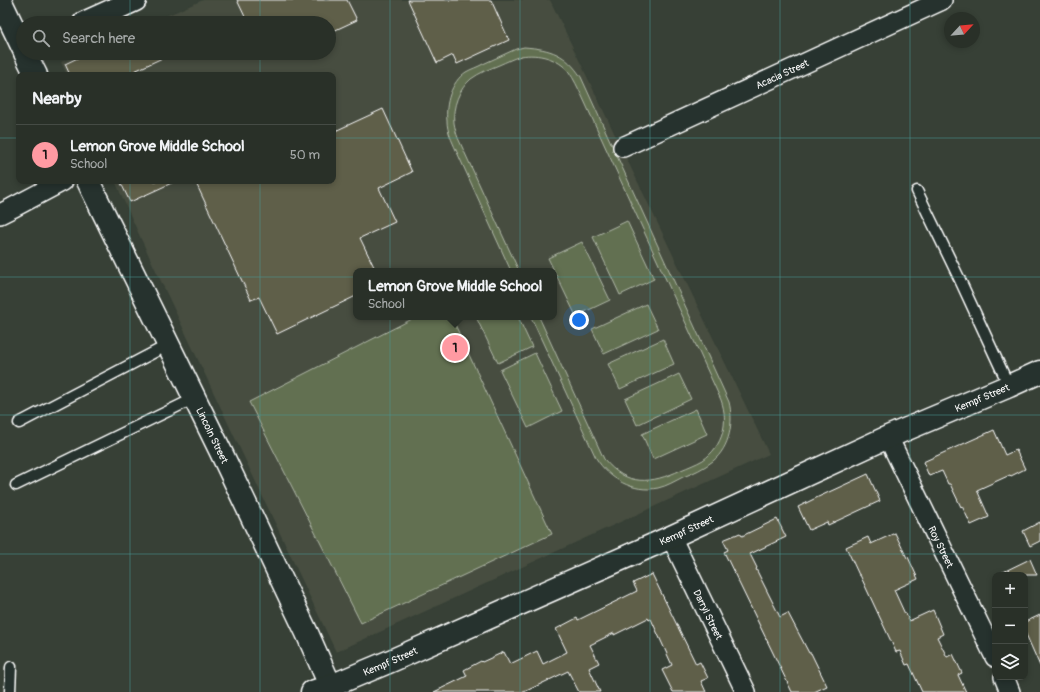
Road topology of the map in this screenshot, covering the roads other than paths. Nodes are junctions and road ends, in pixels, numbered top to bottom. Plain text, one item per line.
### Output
1 (0, 0) edge
2 (134, 0) edge
3 (942, 0) edge
4 (99, 16) edge
5 (16, 33) edge
6 (28, 60) edge
7 (34, 72) edge
8 (623, 147) dead end
9 (57, 184) edge
10 (89, 184) edge
11 (917, 191) dead end
12 (0, 214) edge
13 (168, 345) junction
14 (1040, 372) edge
15 (1008, 386) junction
16 (195, 398) junction
17 (20, 423) dead end
18 (888, 437) junction
19 (16, 485) dead end
20 (671, 537) junction
21 (992, 651) edge
22 (11, 667) dead end
23 (1005, 680) edge
24 (325, 690) edge
25 (10, 692) edge
26 (746, 692) edge
27 (1010, 692) edge

1 - 5 main road
2 - 4 main road
3 - 8 street, Acacia Street
6 - 7 main road
9 - 12 street
10 - 13 main road, Lincoln Street
11 - 15 lane
13 - 16 main road, Lincoln Street
13 - 17 lane
14 - 15 main road, Kempf Street
15 - 18 main road, Kempf Street
16 - 19 lane
16 - 24 main road, Lincoln Street
18 - 20 main road, Kempf Street
18 - 21 street, Roy Street
20 - 24 main road, Kempf Street
20 - 26 street, Darryl Street
22 - 25 lane
23 - 27 street

